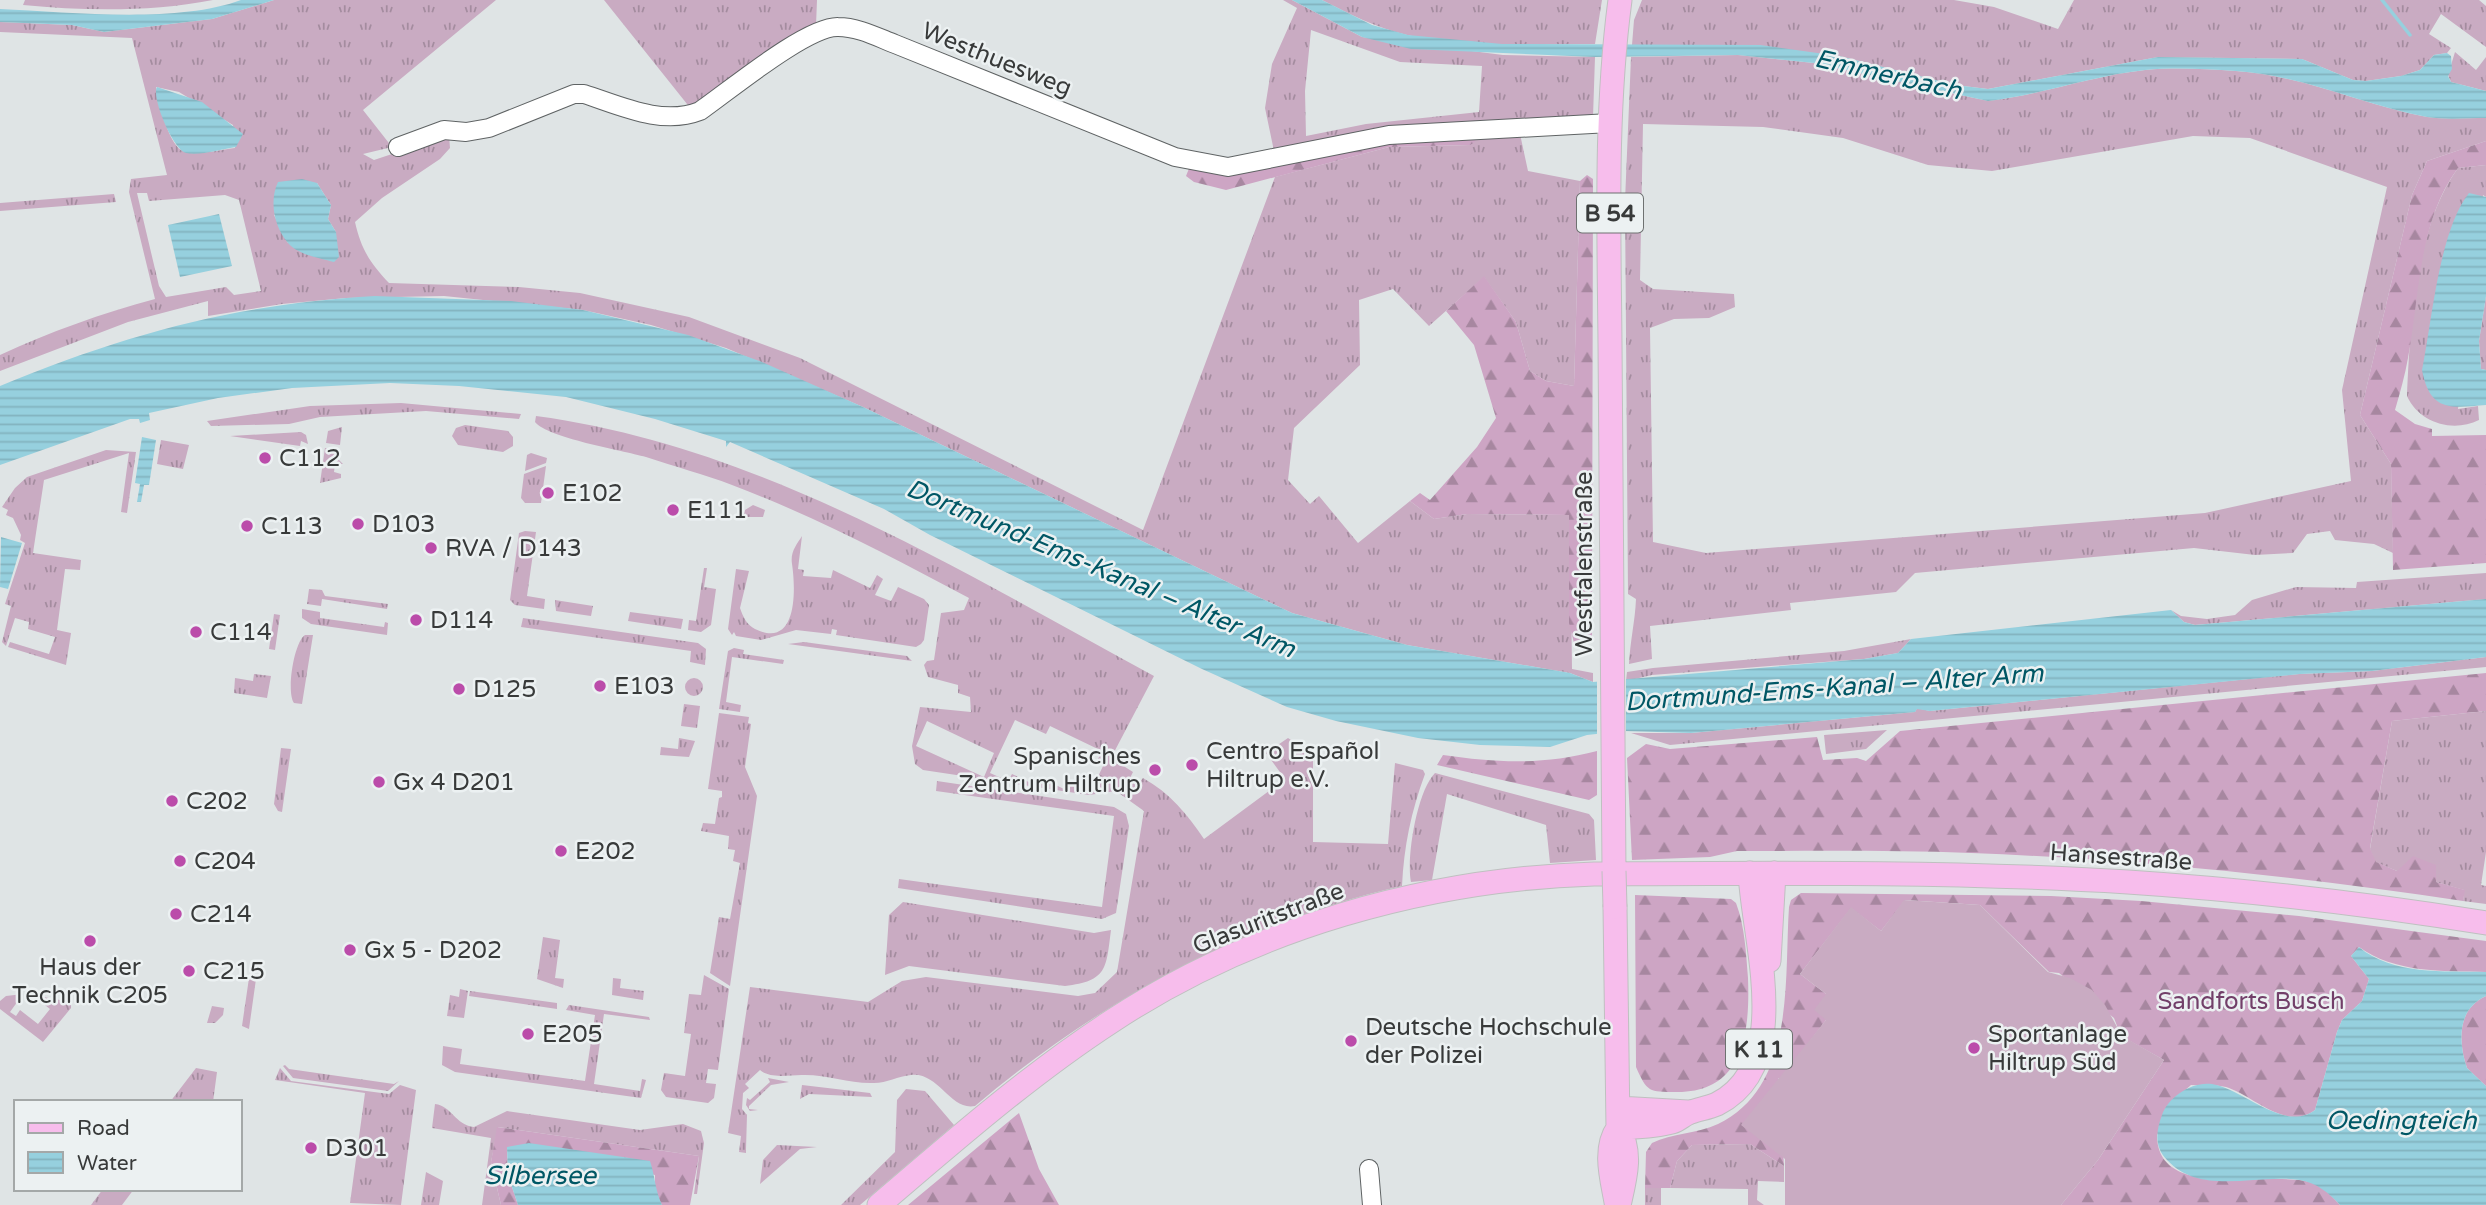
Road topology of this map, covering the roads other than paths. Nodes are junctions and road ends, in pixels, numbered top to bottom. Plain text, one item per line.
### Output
1 (1618, 11) edge
2 (1611, 123) junction
3 (397, 147) dead end
4 (1750, 873) junction
5 (1774, 873) junction
6 (2486, 923) edge
7 (1764, 977) junction
8 (1618, 1118) junction
9 (1369, 1169) dead end
10 (878, 1205) edge
11 (1371, 1205) edge
12 (1618, 1205) edge

1 - 2 main road, Westfalenstraße / B 54
2 - 3 street, Westhuesweg
2 - 8 main road, Westfalenstraße / B 54, bridge
4 - 5 main road, Hansestraße
4 - 7 main road, K 11
4 - 10 main road, Glasuritstraße
5 - 6 main road, Hansestraße
5 - 7 main road, K 11
7 - 8 main road, K 11
8 - 12 main road, Westfalenstraße / B 54
9 - 11 street

